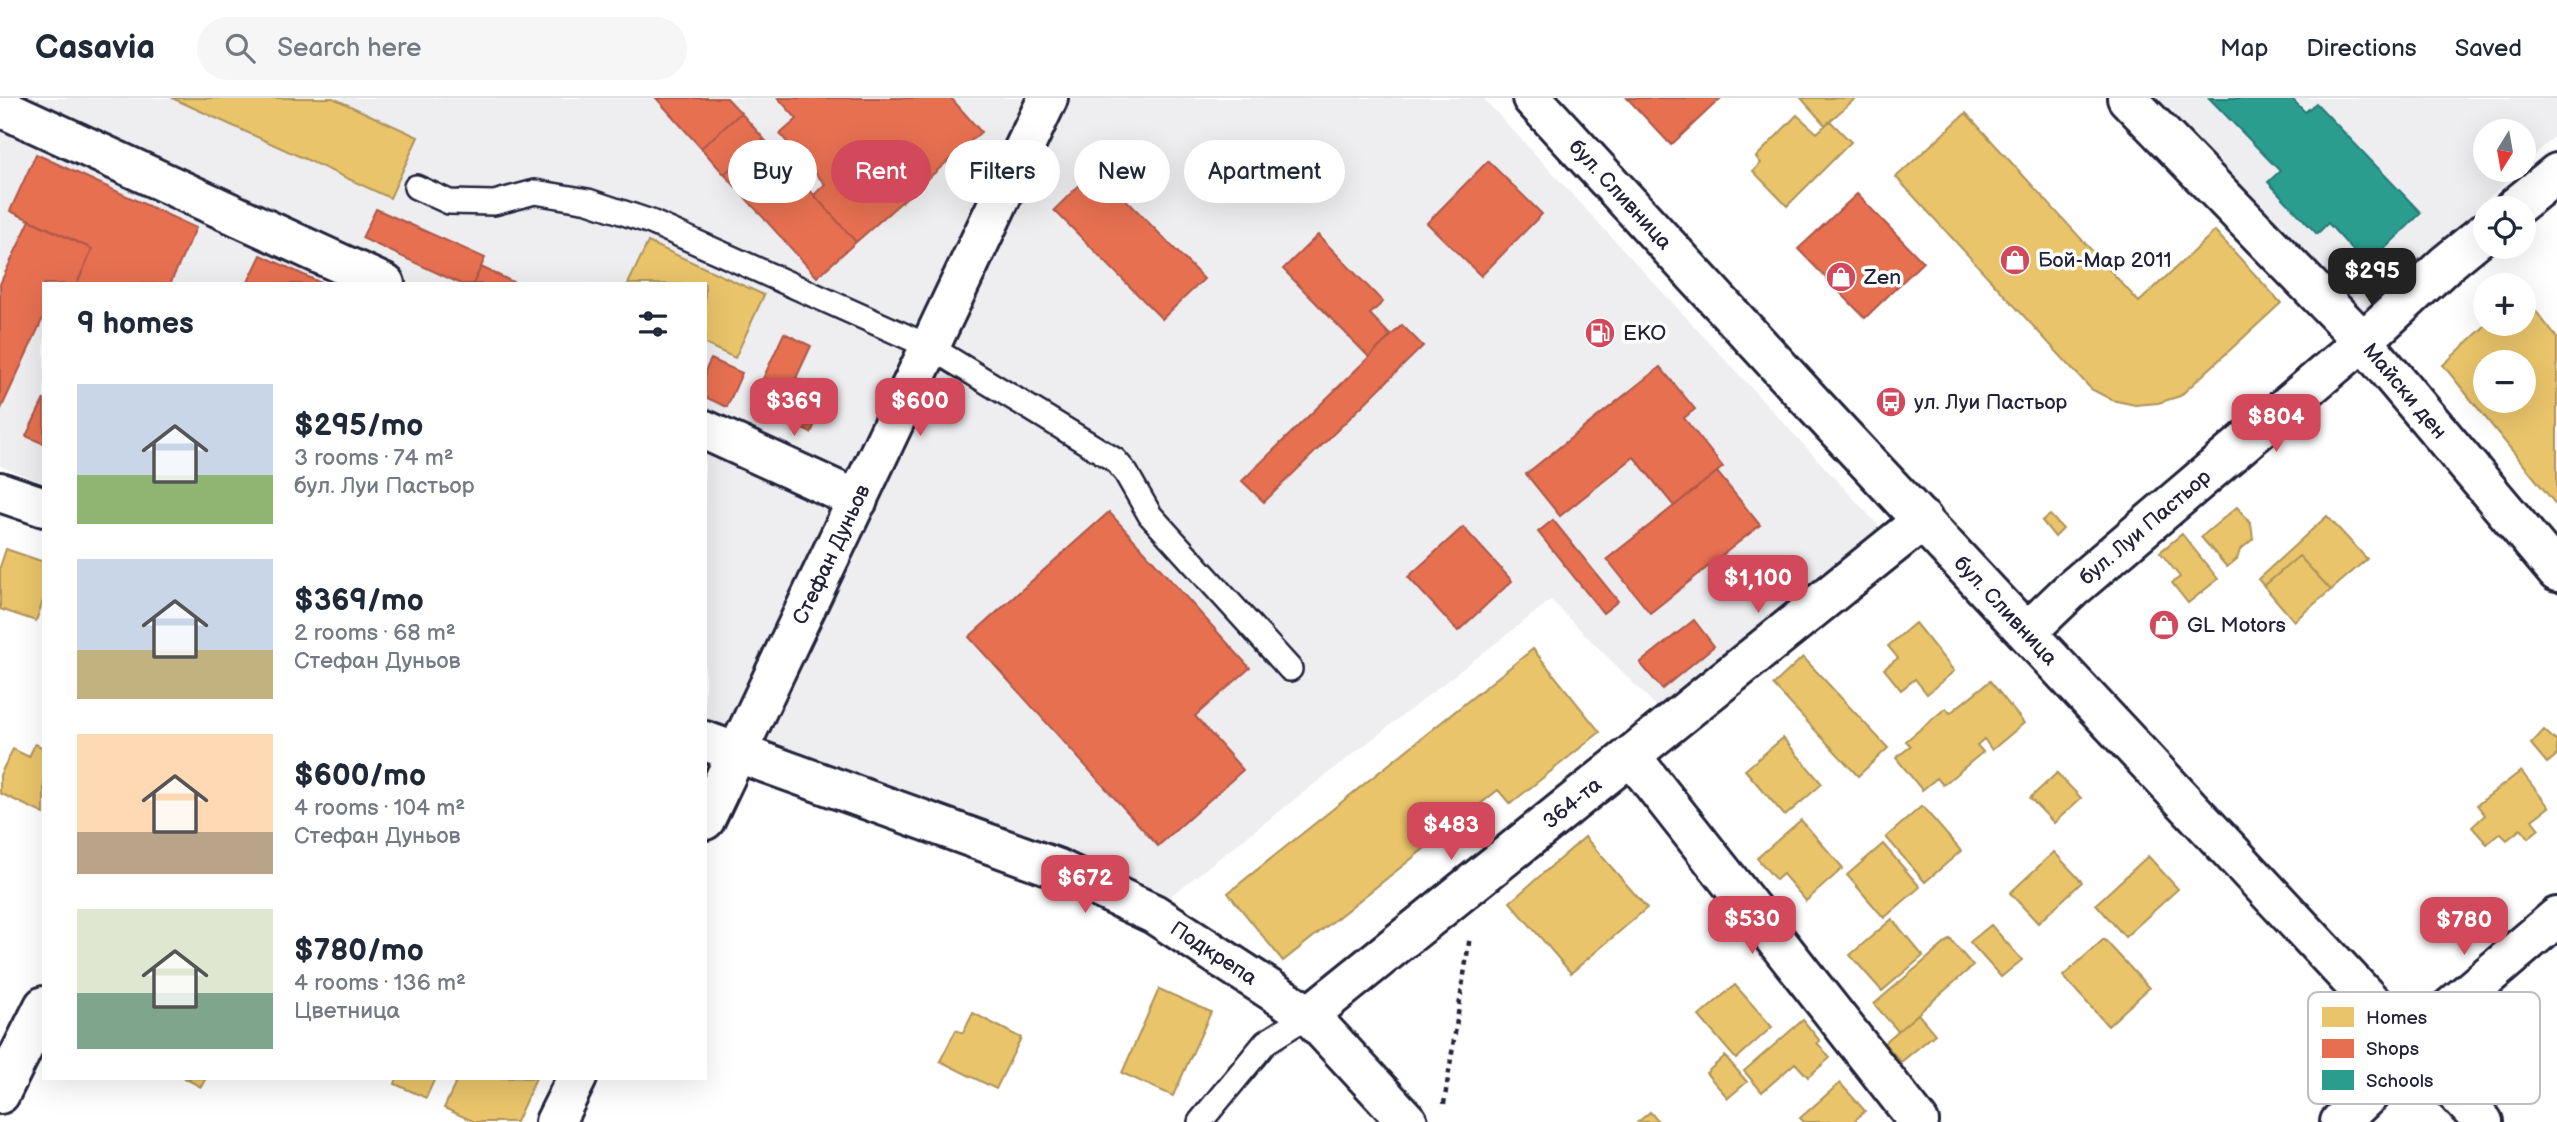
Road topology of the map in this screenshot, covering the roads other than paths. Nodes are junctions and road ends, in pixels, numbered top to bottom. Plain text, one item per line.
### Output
1 (1048, 98) edge
2 (1532, 98) edge
3 (2127, 98) edge
4 (0, 107) edge
5 (2557, 173) edge
6 (416, 187) dead end
7 (2529, 196) edge
8 (2473, 242) edge
9 (381, 282) edge
10 (2363, 341) junction
11 (930, 347) junction
12 (707, 431) edge
13 (0, 492) edge
14 (858, 500) junction
15 (42, 507) edge
16 (1923, 520) junction
17 (2557, 572) edge
18 (2027, 632) junction
19 (1290, 669) dead end
20 (722, 747) edge
21 (1631, 756) junction
22 (707, 811) edge
23 (2557, 917) edge
24 (2361, 992) edge
25 (2469, 992) edge
26 (42, 1010) edge
27 (1309, 1015) junction
28 (576, 1080) edge
29 (0, 1094) edge
30 (2359, 1104) edge
31 (2466, 1104) edge
32 (1426, 1115) edge
33 (555, 1122) edge
34 (1200, 1122) edge
35 (1919, 1122) edge
36 (2340, 1122) edge
37 (2483, 1122) edge

1 - 11 street, Стефан Дуньов
2 - 16 street, бул. Сливница
3 - 10 street, Майски ден
4 - 9 street
5 - 7 street
6 - 11 lane
8 - 10 street, бул. Луи Пастьор
10 - 17 street, Майски ден
10 - 18 street, бул. Луи Пастьор
11 - 14 street, Стефан Дуньов
11 - 19 lane
12 - 14 street
13 - 15 street
14 - 20 street, Стефан Дуньов
16 - 18 street, бул. Сливница
16 - 21 street, 364-та
18 - 24 street, бул. Сливница
20 - 22 street, Стефан Дуньов
20 - 27 street, Подкрепа
21 - 27 street, 364-та
21 - 35 street
23 - 25 street
26 - 29 street
27 - 32 street, Подкрепа
27 - 34 lane, 364-та
28 - 33 street
30 - 36 street
31 - 37 street, бул. Сливница

